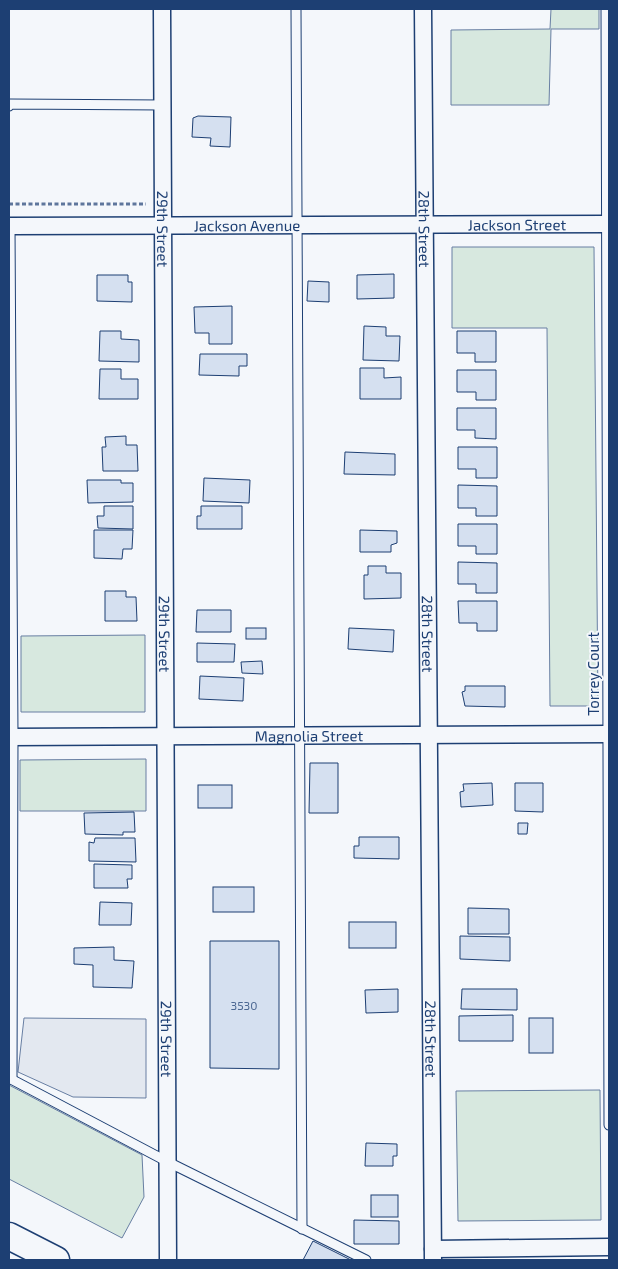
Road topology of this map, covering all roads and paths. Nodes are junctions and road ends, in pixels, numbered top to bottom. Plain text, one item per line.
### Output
1 (162, 9) edge
2 (296, 9) edge
3 (424, 9) edge
4 (606, 9) edge
5 (9, 104) edge
6 (163, 105) junction
7 (9, 204) edge
8 (146, 204) dead end
9 (424, 224) junction
10 (608, 224) edge
11 (163, 225) junction
12 (297, 225) junction
13 (10, 226) edge
14 (608, 734) edge
15 (301, 735) junction
16 (430, 735) junction
17 (166, 736) junction
18 (11, 737) edge
19 (10, 1078) edge
20 (609, 1125) edge
21 (168, 1162) junction
22 (302, 1229) junction
23 (9, 1236) edge
24 (609, 1247) edge
25 (433, 1255) edge
26 (56, 1260) edge
27 (168, 1260) edge
28 (366, 1260) edge

1 - 6 street, 29th Street
2 - 12 lane
3 - 9 street, 28th Street
4 - 10 lane, Torrey Court
5 - 6 lane
6 - 11 street, 29th Street
7 - 8 path
9 - 10 street, Jackson Street
9 - 12 street, Jackson Avenue
9 - 16 street, 28th Street
10 - 14 lane, Torrey Court
11 - 12 street, Jackson Avenue
11 - 13 street, Jackson Avenue
11 - 17 street, 29th Street
12 - 15 lane
13 - 18 lane
14 - 16 street, Magnolia Street
14 - 20 lane, Torrey Court
15 - 16 street, Magnolia Street
15 - 17 street, Magnolia Street
15 - 22 lane
16 - 25 street, 28th Street
17 - 18 street, Magnolia Street
17 - 21 street, 29th Street
18 - 19 lane
19 - 21 lane
21 - 22 lane
21 - 27 street, 29th Street
22 - 28 lane
23 - 26 main road
24 - 25 street

